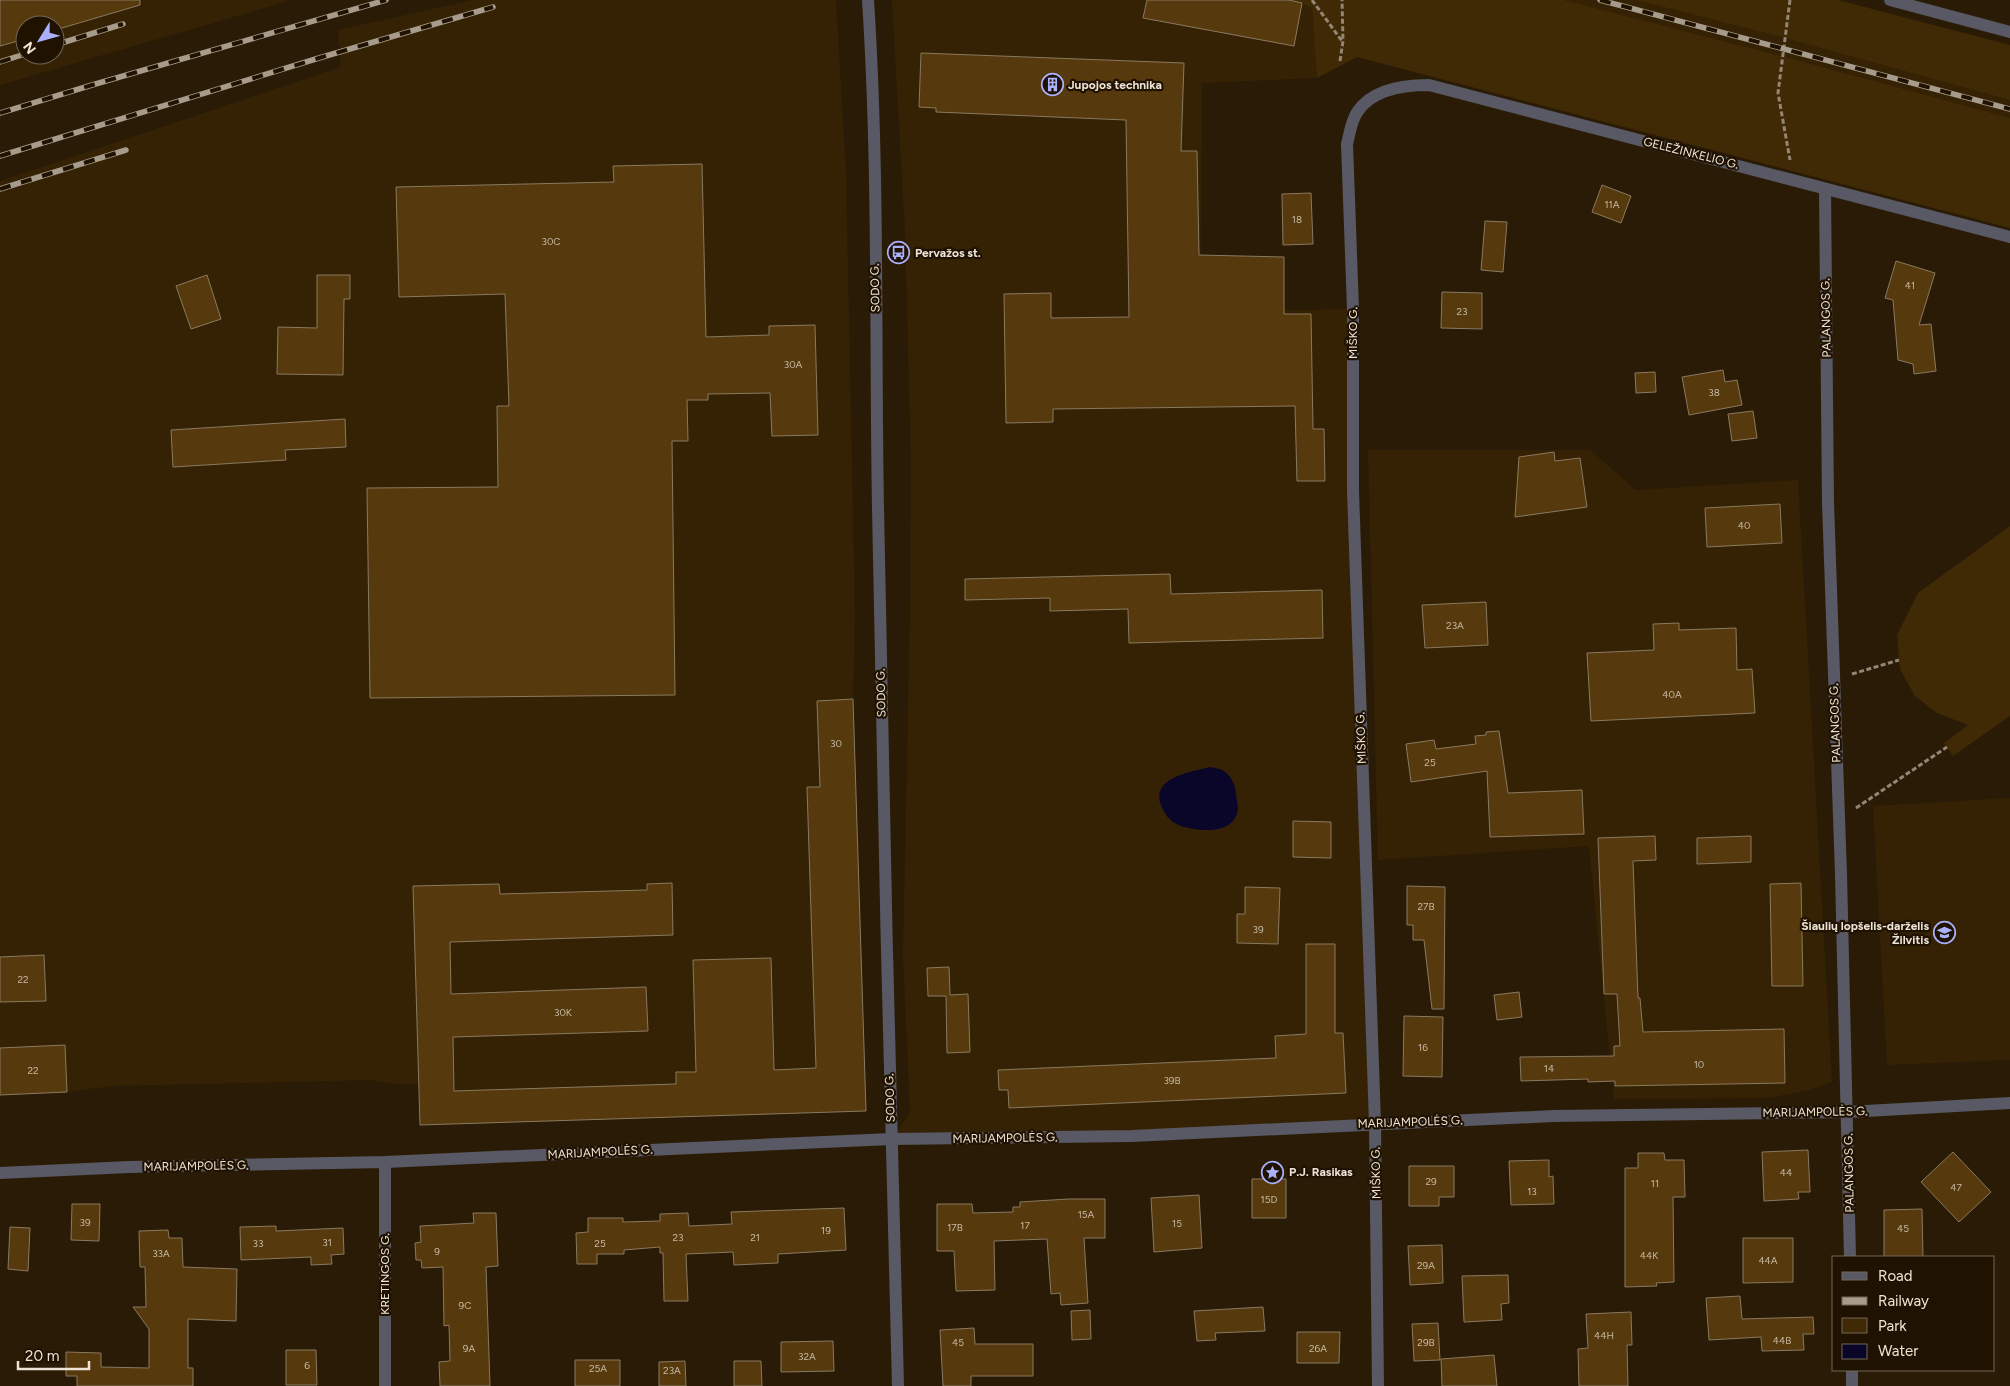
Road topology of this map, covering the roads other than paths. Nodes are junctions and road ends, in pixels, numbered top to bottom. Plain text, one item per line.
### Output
1 (868, 0) edge
2 (1890, 0) edge
3 (2010, 32) edge
4 (1371, 98) joint
5 (1825, 189) junction
6 (2010, 237) edge
7 (2010, 1103) edge
8 (1848, 1112) junction
9 (1375, 1123) junction
10 (891, 1139) junction
11 (385, 1162) junction
12 (0, 1173) edge
13 (1850, 1256) edge
14 (1852, 1371) edge
15 (386, 1386) edge
16 (898, 1386) edge
17 (1378, 1386) edge
18 (1852, 1386) edge

1 - 10 street, SODO G.
2 - 3 street
4 - 5 street, GELEŽINKELIO G.
4 - 9 street, MIŠKO G.
5 - 6 street, GELEŽINKELIO G.
5 - 8 street, PALANGOS G.
7 - 8 street, MARIJAMPOLĖS G.
8 - 9 street, MARIJAMPOLĖS G.
8 - 13 street, PALANGOS G.
9 - 10 street, MARIJAMPOLĖS G.
9 - 17 street, MIŠKO G.
10 - 11 street, MARIJAMPOLĖS G.
10 - 16 street, SODO G.
11 - 12 street, MARIJAMPOLĖS G.
11 - 15 street, KRETINGOS G.
14 - 18 street

